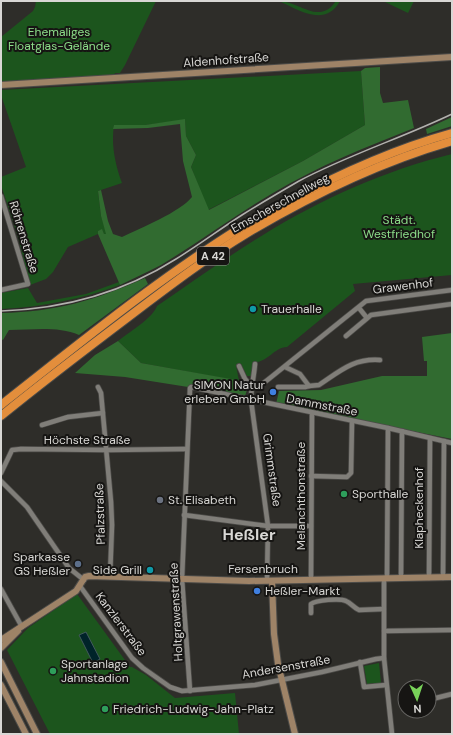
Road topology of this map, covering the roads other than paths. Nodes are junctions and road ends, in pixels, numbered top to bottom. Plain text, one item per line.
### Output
1 (452, 57) edge
2 (1, 84) edge
3 (452, 133) edge
4 (452, 141) edge
5 (1, 196) edge
6 (1, 290) edge
7 (452, 290) edge
8 (452, 304) edge
9 (359, 308) junction
10 (368, 318) junction
11 (346, 336) dead end
12 (380, 360) dead end
13 (255, 364) dead end
14 (239, 366) dead end
15 (285, 367) junction
16 (251, 386) junction
17 (309, 386) junction
18 (98, 387) dead end
19 (278, 387) dead end
20 (189, 389) joint
21 (251, 400) junction
22 (1, 405) edge
23 (103, 413) junction
24 (312, 413) junction
25 (1, 416) edge
26 (352, 421) junction
27 (42, 425) dead end
28 (388, 428) junction
29 (402, 431) junction
30 (430, 438) junction
31 (444, 441) junction
32 (452, 443) edge
33 (186, 449) junction
34 (107, 450) junction
35 (1, 472) edge
36 (311, 476) junction
37 (1, 481) edge
38 (184, 515) junction
39 (268, 526) junction
40 (311, 526) junction
41 (110, 576) junction
42 (452, 577) edge
43 (385, 578) junction
44 (401, 578) junction
45 (429, 578) junction
46 (444, 578) junction
47 (182, 579) junction
48 (84, 580) junction
49 (311, 580) junction
50 (270, 581) junction
51 (80, 586) junction
52 (1, 589) edge
53 (384, 609) junction
54 (311, 613) dead end
55 (22, 627) junction
56 (452, 630) edge
57 (384, 631) junction
58 (1, 640) edge
59 (1, 648) edge
60 (384, 658) junction
61 (1, 662) edge
62 (360, 662) junction
63 (281, 679) junction
64 (1, 685) edge
65 (386, 685) junction
66 (190, 691) junction
67 (452, 694) edge
68 (437, 698) edge
69 (26, 734) edge
70 (36, 734) edge
71 (295, 734) edge
72 (392, 734) edge

1 - 2 street, Aldenhofstraße
3 - 22 highway, Emscherschnellweg / A 42
4 - 25 highway, Emscherschnellweg / A 42
5 - 6 street, Röhrenstraße
7 - 9 street, Grawenhof
8 - 10 street, Grawenhof
9 - 10 street
9 - 15 street, Grawenhof
10 - 11 street, Grawenhof
12 - 17 street
13 - 16 street, Grimmstraße
14 - 16 street
15 - 16 street, Grawenhof
15 - 17 street
16 - 21 street, Grimmstraße
17 - 19 street
18 - 23 street, Pfalzstraße
20 - 21 street, Dammstraße
20 - 33 street, Holtgrawenstraße
21 - 24 street, Dammstraße
21 - 39 street, Grimmstraße
23 - 27 street
23 - 34 street, Pfalzstraße
24 - 26 street, Dammstraße
24 - 36 street, Melanchthonstraße
26 - 28 street, Dammstraße
26 - 36 street
28 - 29 street, Dammstraße
28 - 43 street
29 - 30 street, Dammstraße
29 - 44 street, Klapheckenhof
30 - 31 street, Dammstraße
30 - 45 street, Klapheckenhof
31 - 32 street, Dammstraße
31 - 46 street, Klapheckenhof
33 - 34 street, Höchste Straße
33 - 38 street, Holtgrawenstraße
34 - 35 street, Höchste Straße
34 - 41 street, Pfalzstraße
36 - 40 street, Melanchthonstraße
37 - 48 street
38 - 39 street
38 - 47 street, Holtgrawenstraße
39 - 40 street
39 - 50 street, Grimmstraße
40 - 49 street, Melanchthonstraße
41 - 47 street, Fersenbruch
41 - 48 street, Fersenbruch
42 - 46 street, Fersenbruch
43 - 44 street, Fersenbruch
43 - 49 street, Fersenbruch
43 - 53 street
44 - 45 street, Fersenbruch
45 - 46 street, Fersenbruch
47 - 50 street, Fersenbruch
47 - 66 street, Holtgrawenstraße
48 - 51 street
49 - 50 street, Fersenbruch
50 - 63 street, Grimmstraße
51 - 55 street
51 - 66 street, Kanzlerstraße
52 - 55 street
53 - 54 street
53 - 57 street
55 - 58 street
55 - 59 street
56 - 57 street
57 - 60 street
60 - 62 street, Andersenstraße
60 - 65 street
61 - 70 street
62 - 63 street, Andersenstraße
62 - 65 street
63 - 66 street, Andersenstraße
63 - 71 street, Grimmstraße
64 - 69 street
65 - 72 street
67 - 68 street

